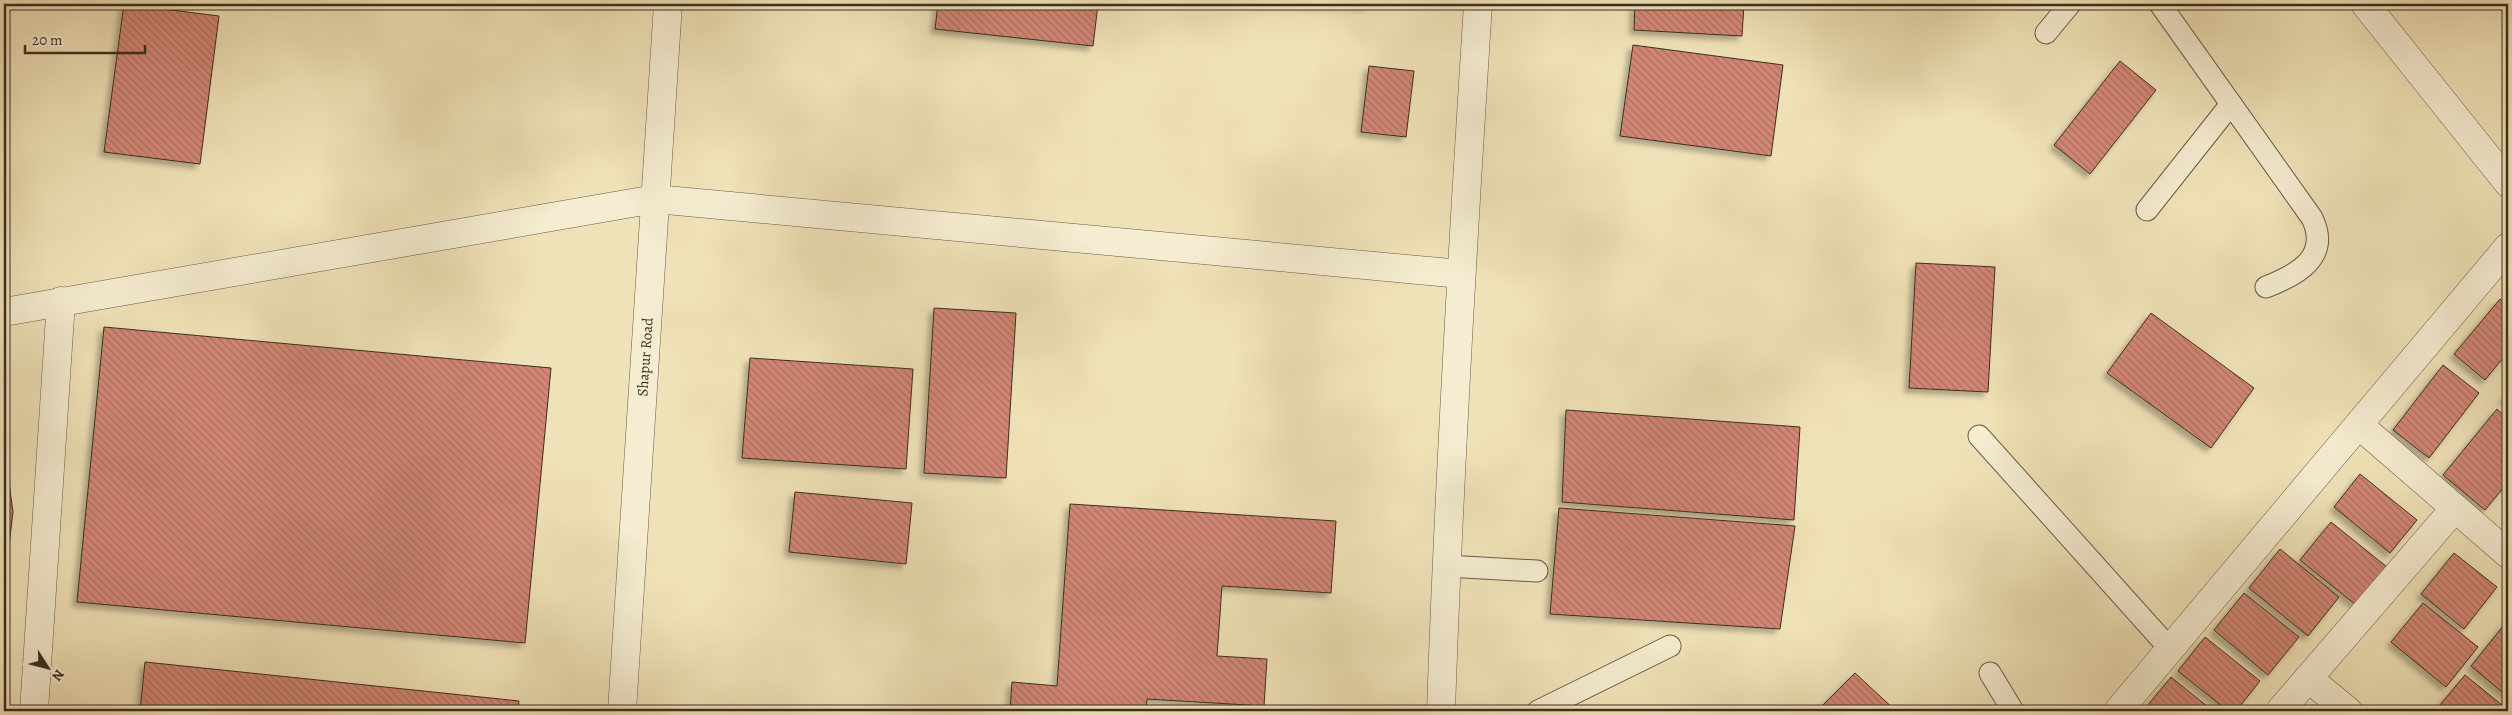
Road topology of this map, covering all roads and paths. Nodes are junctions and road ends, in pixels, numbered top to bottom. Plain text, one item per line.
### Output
1 (668, 4) edge
2 (1478, 4) edge
3 (2070, 4) edge
4 (2160, 4) edge
5 (2365, 4) edge
6 (2046, 33) dead end
7 (2231, 104) junction
8 (2508, 183) edge
9 (655, 199) junction
10 (2147, 210) dead end
11 (2507, 253) edge
12 (1461, 274) junction
13 (2266, 287) dead end
14 (61, 301) junction
15 (4, 312) edge
16 (2359, 425) junction
17 (1978, 436) dead end
18 (2455, 508) junction
19 (2508, 554) edge
20 (1446, 566) junction
21 (1537, 571) dead end
22 (1670, 646) dead end
23 (2170, 649) junction
24 (1990, 673) dead end
25 (2308, 678) junction
26 (34, 711) edge
27 (622, 711) edge
28 (1441, 711) edge
29 (1538, 711) edge
30 (2013, 711) edge
31 (2118, 711) edge
32 (2280, 711) edge
33 (2348, 711) edge

1 - 9 street, Shapur Road
2 - 12 street
3 - 6 lane
4 - 7 lane
5 - 8 street
7 - 10 lane
7 - 13 lane
9 - 12 street
9 - 14 street
9 - 27 street, Shapur Road
11 - 16 street
12 - 20 street
14 - 15 street
14 - 26 street
16 - 18 street
16 - 23 street
17 - 23 lane
18 - 19 street
18 - 25 street
20 - 21 lane
20 - 28 street
22 - 29 lane
23 - 31 street
24 - 30 lane
25 - 32 street
25 - 33 street

